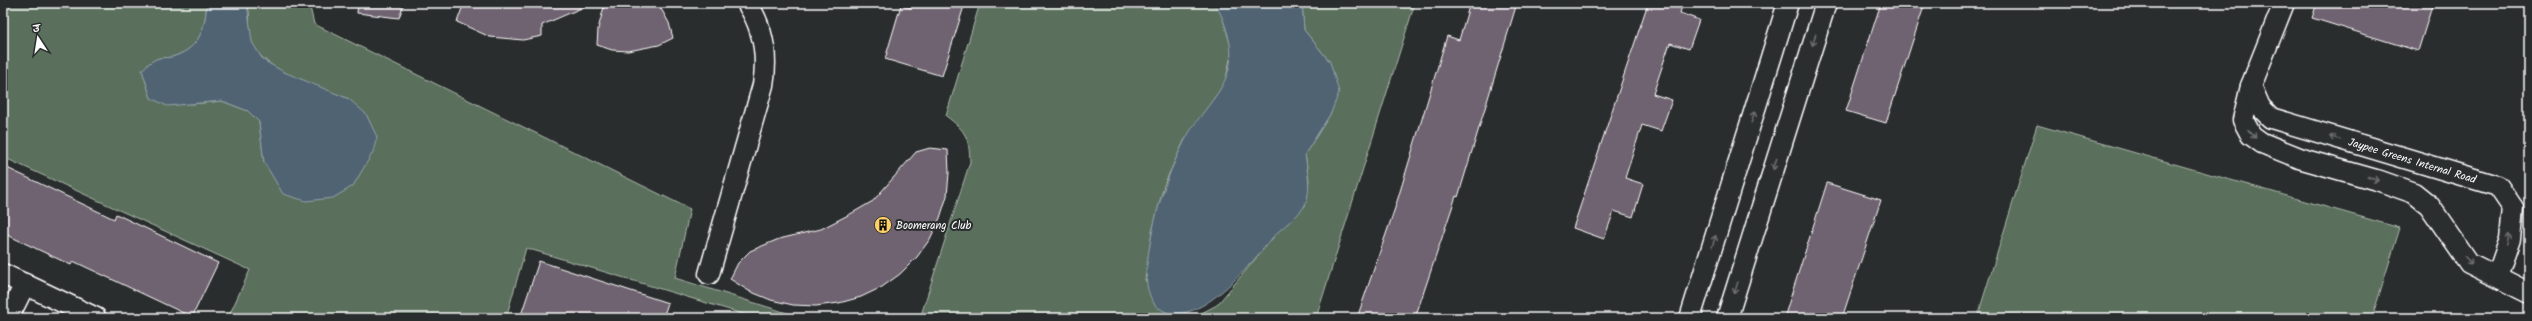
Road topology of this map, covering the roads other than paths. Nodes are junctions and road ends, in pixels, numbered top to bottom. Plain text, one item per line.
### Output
1 (748, 3) edge
2 (1788, 3) edge
3 (1826, 3) edge
4 (2284, 3) edge
5 (2251, 86) junction
6 (3, 274) edge
7 (709, 274) dead end
8 (2497, 276) junction
9 (24, 284) junction
10 (2529, 293) edge
11 (8, 318) edge
12 (96, 318) edge
13 (1690, 318) edge
14 (1727, 318) edge

1 - 7 street
13 -> 2 street
3 -> 14 street
4 - 5 street
5 -> 8 street
8 -> 5 street, Jaypee Greens Internal Road
6 - 9 street
8 - 10 street
9 - 11 street
9 - 12 street

